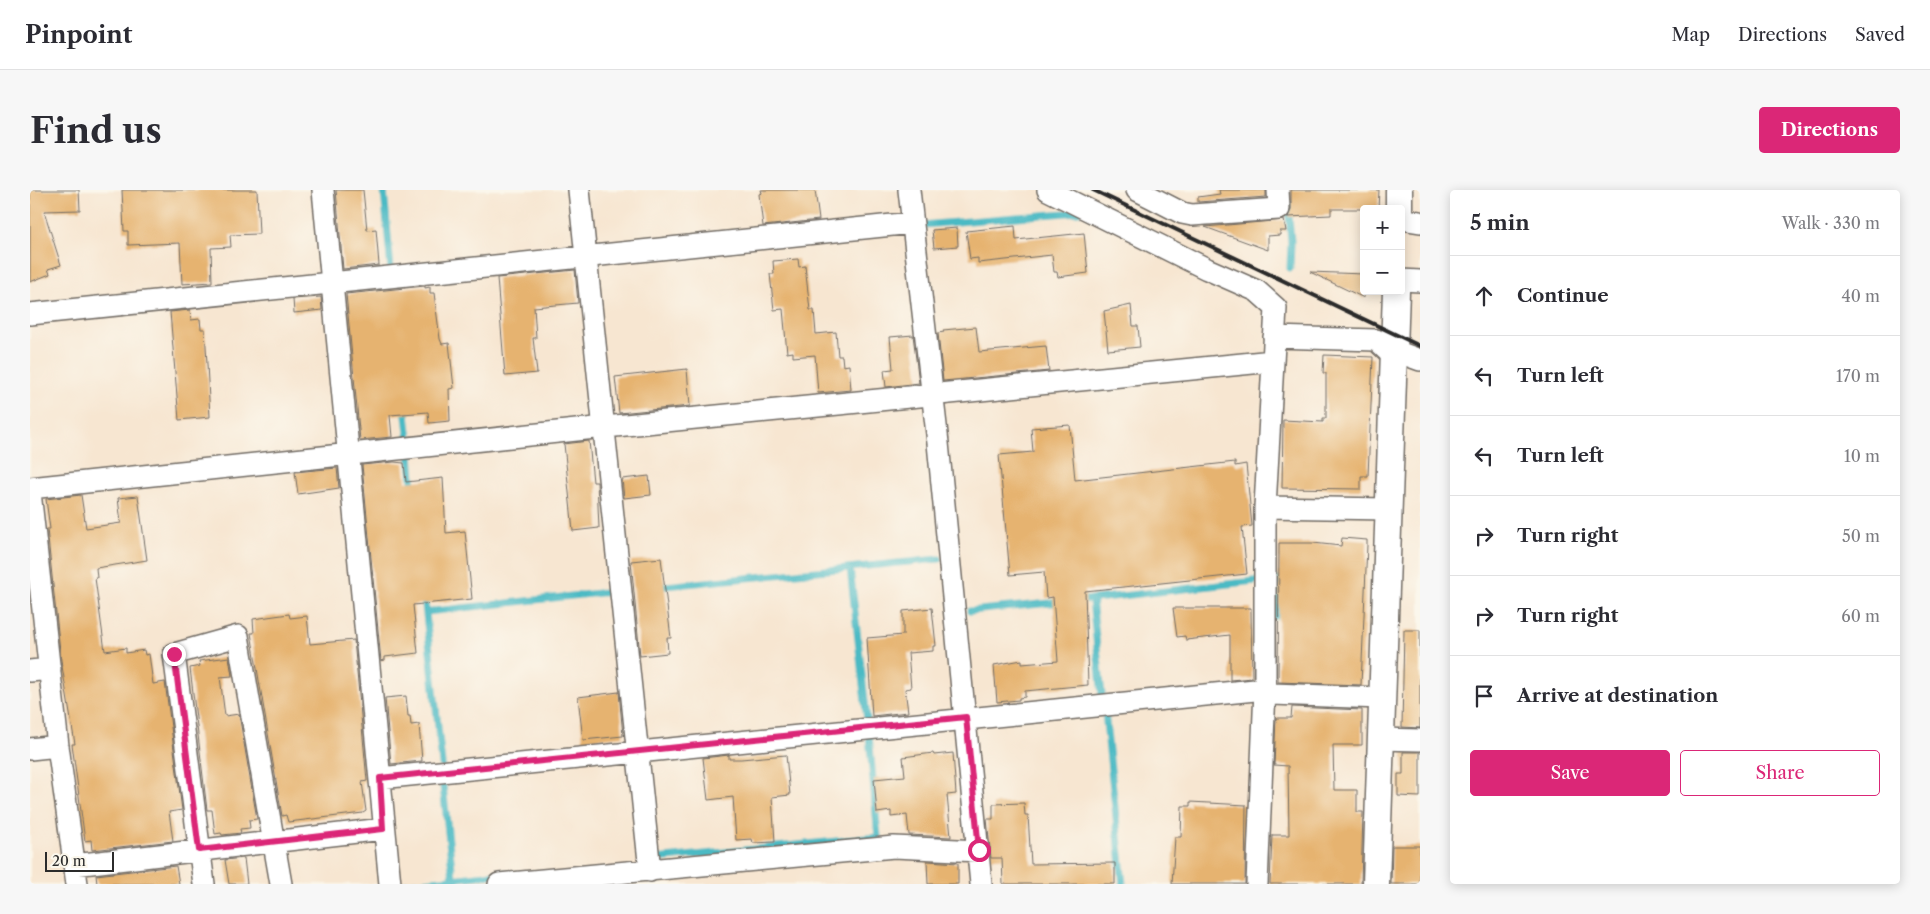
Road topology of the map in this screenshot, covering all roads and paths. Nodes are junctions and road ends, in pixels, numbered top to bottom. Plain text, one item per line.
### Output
1 (323, 190) edge
2 (580, 190) edge
3 (909, 190) edge
4 (1048, 190) edge
5 (1137, 190) edge
6 (1278, 190) edge
7 (1399, 190) edge
8 (1400, 205) edge
9 (1405, 220) edge
10 (1420, 222) edge
11 (912, 223) junction
12 (586, 258) junction
13 (1405, 280) edge
14 (1420, 281) edge
15 (331, 283) junction
16 (1396, 295) edge
17 (30, 314) edge
18 (1274, 337) junction
19 (1392, 354) junction
20 (1420, 360) edge
21 (1273, 361) junction
22 (933, 396) junction
23 (606, 427) junction
24 (347, 454) junction
25 (30, 488) edge
26 (30, 492) edge
27 (1265, 507) junction
28 (1388, 509) junction
29 (40, 670) edge
30 (1265, 689) junction
31 (1381, 698) junction
32 (966, 717) junction
33 (1380, 739) junction
34 (1420, 740) edge
35 (58, 746) junction
36 (30, 749) edge
37 (639, 752) junction
38 (380, 778) junction
39 (383, 829) junction
40 (273, 840) junction
41 (199, 850) junction
42 (979, 850) junction
43 (650, 871) junction
44 (76, 875) edge
45 (582, 880) edge
46 (204, 884) edge
47 (281, 884) edge
48 (390, 884) edge
49 (499, 884) edge
50 (981, 884) edge
51 (1257, 884) edge
52 (1376, 884) edge

1 - 15 street
2 - 12 street
3 - 11 street
4 - 18 street
5 - 6 street
7 - 8 street
9 - 10 street
11 - 12 street
11 - 22 street
12 - 15 street
12 - 23 street
13 - 14 street
15 - 17 street
15 - 24 street
16 - 19 street
18 - 19 street
18 - 21 street
19 - 20 street
19 - 28 street
21 - 22 street
21 - 27 street
22 - 23 street
22 - 32 street
23 - 24 street
23 - 37 street
24 - 25 street
24 - 38 street
26 - 29 street
27 - 28 street
27 - 30 street
28 - 31 street
29 - 35 street
30 - 31 street
30 - 32 street
30 - 51 street
31 - 33 street
32 - 37 street
32 - 42 street
33 - 34 street
33 - 52 street
35 - 36 street
35 - 44 street
37 - 38 street
37 - 43 street
38 - 39 street
39 - 40 street
39 - 48 street
40 - 41 street
40 - 41 street
40 - 47 street
41 - 44 street
41 - 46 street
42 - 43 street
42 - 50 street
43 - 45 street
45 - 49 street

